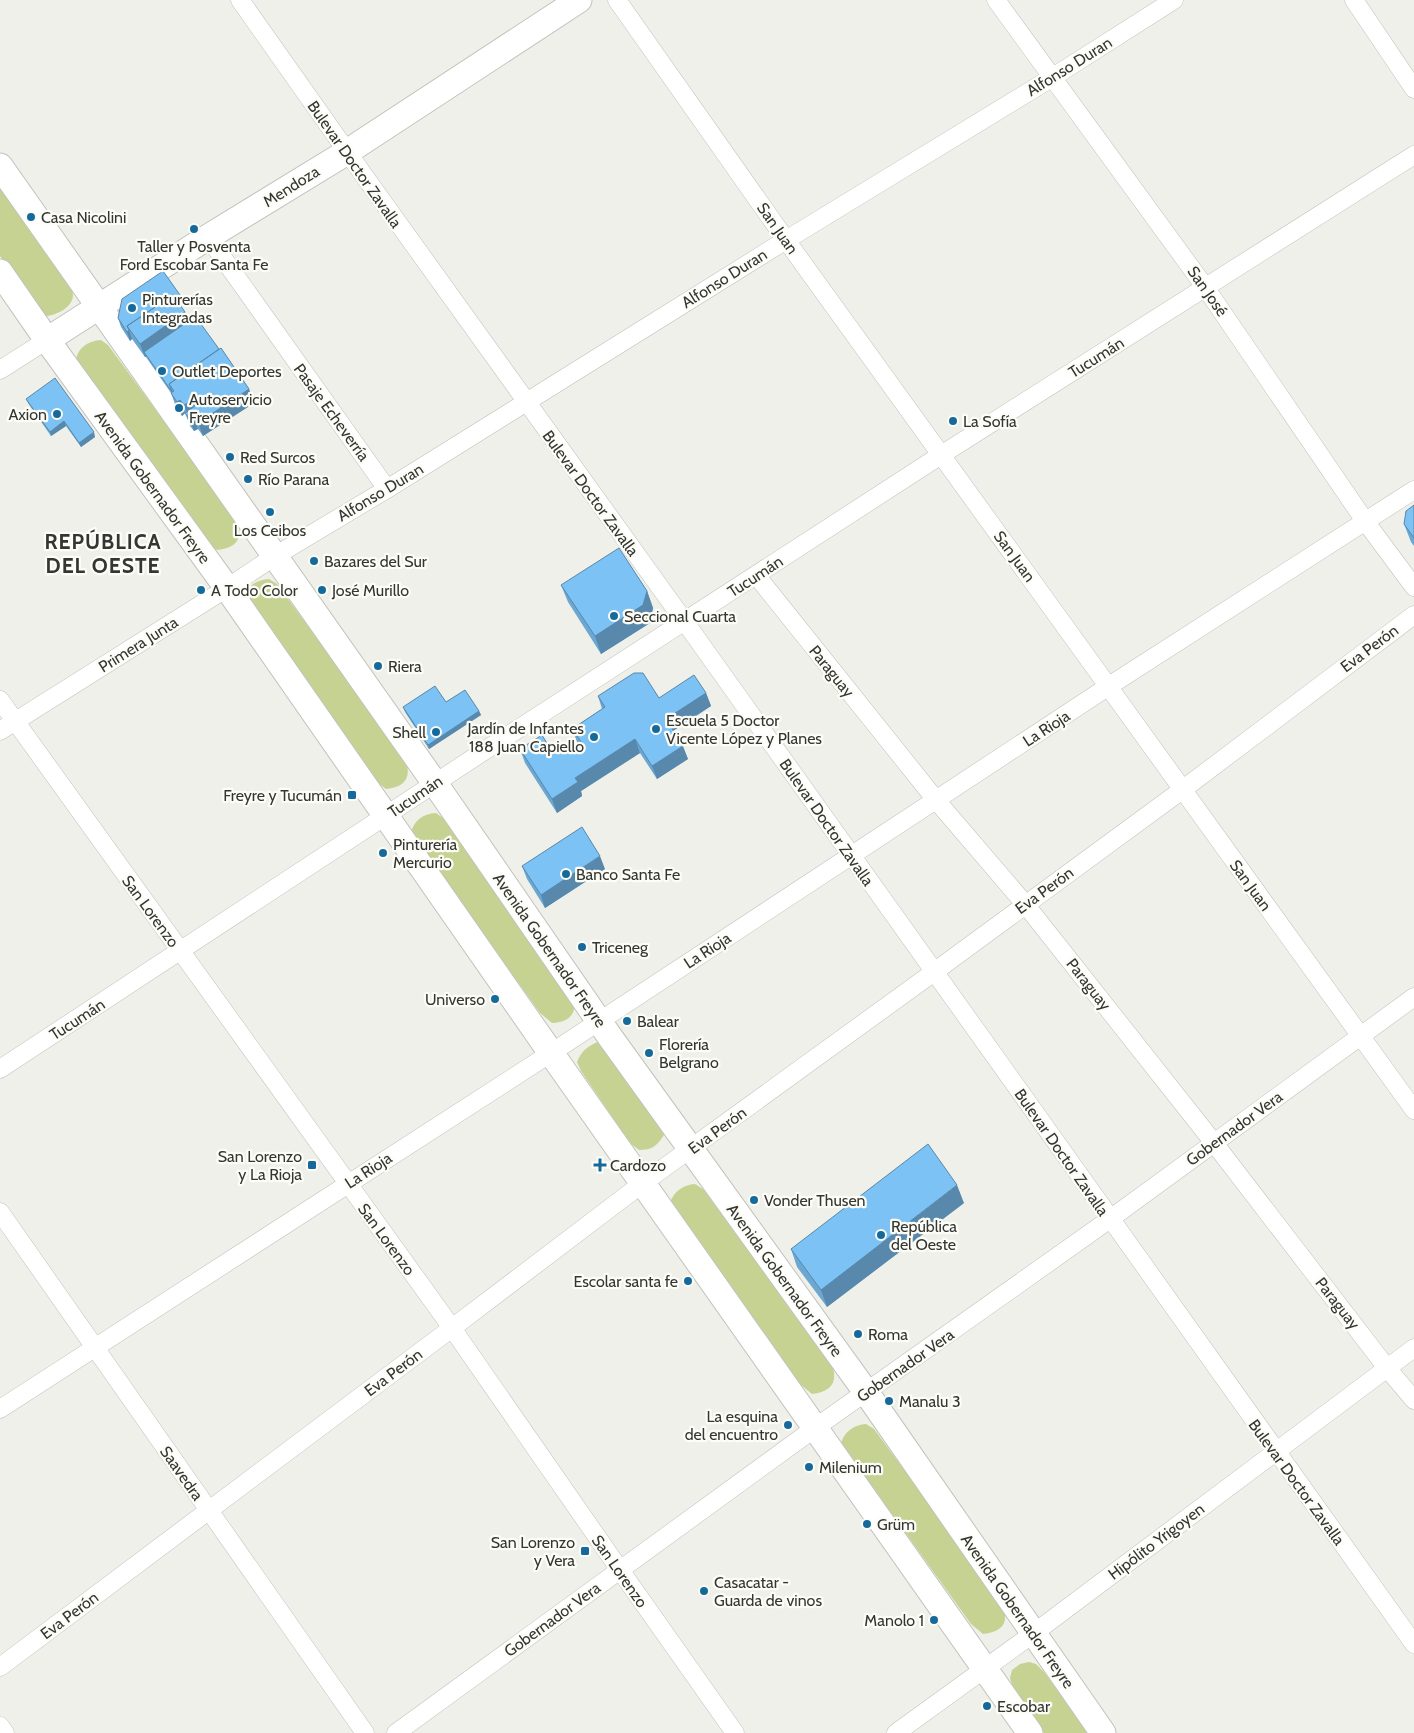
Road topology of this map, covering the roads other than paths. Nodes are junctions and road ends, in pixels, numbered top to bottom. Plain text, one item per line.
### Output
1 (240, 0) edge
2 (579, 0) edge
3 (617, 0) edge
4 (996, 0) edge
5 (1174, 0) edge
6 (1354, 0) edge
7 (1053, 77) junction
8 (1414, 89) edge
9 (346, 152) junction
10 (1414, 155) edge
11 (0, 166) edge
12 (208, 237) junction
13 (786, 240) junction
14 (0, 272) edge
15 (1205, 287) junction
16 (98, 306) junction
17 (46, 340) junction
18 (0, 370) edge
19 (526, 402) junction
20 (941, 455) junction
21 (387, 489) junction
22 (1414, 490) edge
23 (1365, 521) junction
24 (275, 556) junction
25 (756, 575) junction
26 (1414, 587) edge
27 (227, 588) junction
28 (1414, 614) edge
29 (684, 622) junction
30 (1109, 686) junction
31 (0, 700) edge
32 (16, 722) junction
33 (0, 732) edge
34 (434, 782) junction
35 (1182, 790) junction
36 (936, 800) junction
37 (386, 816) junction
38 (850, 856) junction
39 (1025, 904) junction
40 (179, 951) junction
41 (934, 972) junction
42 (1414, 997) edge
43 (599, 1021) junction
44 (1360, 1036) junction
45 (551, 1053) junction
46 (0, 1069) edge
47 (1414, 1110) edge
48 (1214, 1143) junction
49 (691, 1149) junction
50 (643, 1183) junction
51 (347, 1184) junction
52 (0, 1212) edge
53 (1110, 1219) junction
54 (452, 1328) junction
55 (95, 1347) junction
56 (1414, 1348) edge
57 (1388, 1368) junction
58 (866, 1392) junction
59 (1414, 1400) edge
60 (0, 1409) edge
61 (815, 1428) junction
62 (1275, 1451) junction
63 (209, 1511) junction
64 (620, 1570) junction
65 (1034, 1633) junction
66 (1414, 1644) edge
67 (0, 1667) edge
68 (984, 1668) junction
69 (0, 1726) edge
70 (5, 1733) edge
71 (365, 1733) edge
72 (396, 1733) edge
73 (735, 1733) edge
74 (896, 1733) edge
75 (1030, 1733) edge
76 (1103, 1733) edge

1 - 9 street, Bulevar Doctor Zavalla
2 - 9 main road, Mendoza
3 - 13 street, San Juan
4 - 7 street, San José
5 - 7 street, Alfonso Duran
6 - 8 street
7 - 13 street, Alfonso Duran
7 - 15 street, San José
9 - 12 main road, Mendoza
9 - 19 street, Bulevar Doctor Zavalla
10 - 15 street, Tucumán
11 - 16 main road, Avenida Gobernador Freyre
12 - 16 main road, Mendoza
12 - 21 street, Pasaje Echeverría
13 - 19 street, Alfonso Duran
13 - 20 street, San Juan
14 - 17 main road, Avenida Gobernador Freyre
15 - 20 street, Tucumán
15 - 23 street, San José
16 - 17 main road, Mendoza
16 - 24 main road, Avenida Gobernador Freyre
17 - 18 street, Mendoza
17 - 27 main road, Avenida Gobernador Freyre
19 - 21 street, Alfonso Duran
19 - 29 street, Bulevar Doctor Zavalla
20 - 25 street, Tucumán
20 - 30 street, San Juan
21 - 24 street, Alfonso Duran
22 - 23 street, La Rioja
23 - 26 street, San José
23 - 30 street, La Rioja
24 - 27 street, Primera Junta
24 - 34 main road, Avenida Gobernador Freyre
25 - 29 street, Tucumán
25 - 36 street, Paraguay
27 - 32 street, Primera Junta
27 - 37 main road, Avenida Gobernador Freyre
28 - 35 street, Eva Perón
29 - 34 street, Tucumán
29 - 38 street, Bulevar Doctor Zavalla
30 - 35 street, San Juan
30 - 36 street, La Rioja
31 - 32 street, San Lorenzo
32 - 33 street, Primera Junta
32 - 40 street, San Lorenzo
34 - 37 street, Tucumán
34 - 43 main road, Avenida Gobernador Freyre
35 - 39 street, Eva Perón
35 - 44 street, San Juan
36 - 38 street, La Rioja
36 - 39 street, Paraguay
37 - 40 street, Tucumán
37 - 45 main road, Avenida Gobernador Freyre
38 - 41 street, Bulevar Doctor Zavalla
38 - 43 street, La Rioja
39 - 41 street, Eva Perón
39 - 48 street, Paraguay
40 - 46 street, Tucumán
40 - 51 street, San Lorenzo
41 - 49 street, Eva Perón
41 - 53 street, Bulevar Doctor Zavalla
42 - 44 street, Gobernador Vera
43 - 45 street, La Rioja
43 - 49 main road, Avenida Gobernador Freyre
44 - 47 street, San Juan
44 - 48 street, Gobernador Vera
45 - 50 main road, Avenida Gobernador Freyre
45 - 51 street, La Rioja
48 - 53 street, Gobernador Vera
48 - 57 street, Paraguay
49 - 50 street, Eva Perón
49 - 58 main road, Avenida Gobernador Freyre
50 - 54 street, Eva Perón
50 - 61 main road, Avenida Gobernador Freyre
51 - 54 street, San Lorenzo
51 - 55 street, La Rioja
52 - 55 street, Saavedra
53 - 58 street, Gobernador Vera
53 - 62 street, Bulevar Doctor Zavalla
54 - 63 street, Eva Perón
54 - 64 street, San Lorenzo
55 - 60 street, La Rioja
55 - 63 street, Saavedra
56 - 57 street, Hipólito Yrigoyen
57 - 59 street, Paraguay
57 - 62 street, Hipólito Yrigoyen
58 - 61 street, Gobernador Vera
58 - 65 main road, Avenida Gobernador Freyre
61 - 64 street, Gobernador Vera
61 - 68 main road, Avenida Gobernador Freyre
62 - 65 street, Hipólito Yrigoyen
62 - 66 street, Bulevar Doctor Zavalla
63 - 67 street, Eva Perón
63 - 71 street, Saavedra
64 - 72 street, Gobernador Vera
64 - 73 street, San Lorenzo
65 - 68 street, Hipólito Yrigoyen
65 - 76 main road, Avenida Gobernador Freyre
68 - 74 street, Hipólito Yrigoyen
68 - 75 main road, Avenida Gobernador Freyre
69 - 70 street

